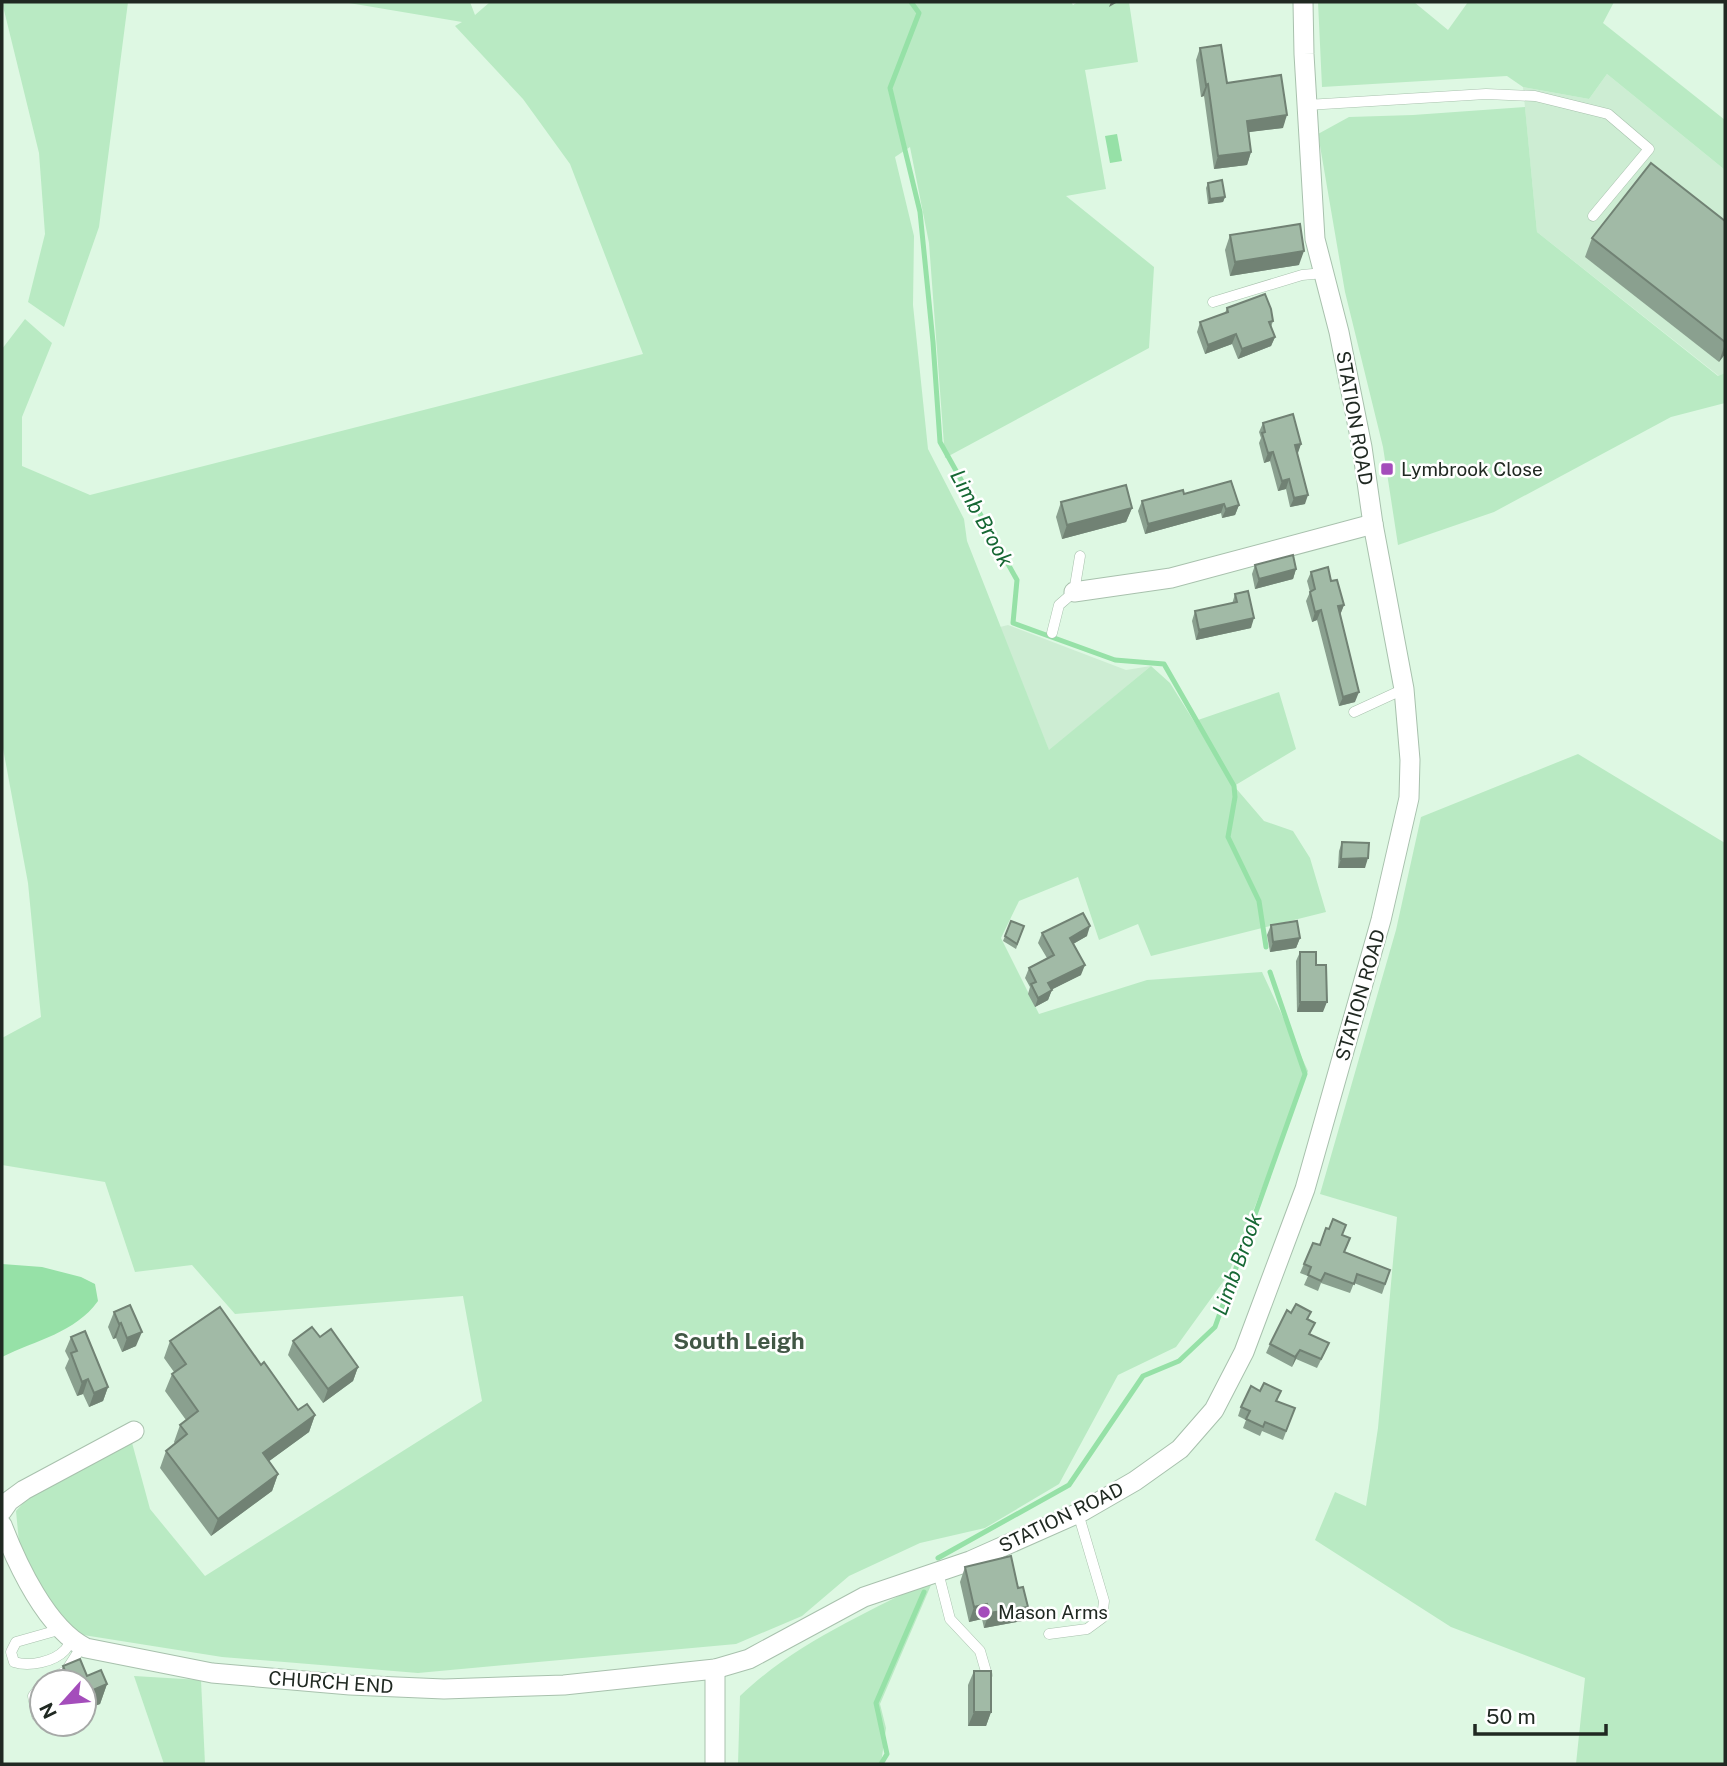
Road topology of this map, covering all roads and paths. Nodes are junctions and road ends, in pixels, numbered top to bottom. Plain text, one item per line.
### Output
1 (1303, 2) edge
2 (1307, 105) junction
3 (1593, 216) dead end
4 (1324, 273) junction
5 (1213, 302) dead end
6 (1373, 524) junction
7 (1080, 556) dead end
8 (1074, 592) junction
9 (1052, 633) dead end
10 (1404, 689) junction
11 (1354, 712) dead end
12 (134, 1431) dead end
13 (2, 1511) edge
14 (1078, 1513) junction
15 (4, 1534) edge
16 (938, 1572) junction
17 (1048, 1634) dead end
18 (71, 1638) junction
19 (66, 1668) edge
20 (715, 1670) junction
21 (987, 1675) edge
22 (715, 1764) edge

1 - 2 street, STATION ROAD
2 - 3 lane
2 - 4 street, STATION ROAD
4 - 5 lane
4 - 6 street, STATION ROAD
6 - 8 street
6 - 10 street, STATION ROAD
7 - 8 lane
8 - 9 lane
10 - 11 lane
10 - 14 street, STATION ROAD
12 - 13 street
14 - 16 street, STATION ROAD
14 - 17 lane
15 - 18 street
16 - 20 street, STATION ROAD
16 - 21 lane
18 - 18 lane
18 - 19 lane
18 - 20 street, CHURCH END
20 - 22 street

